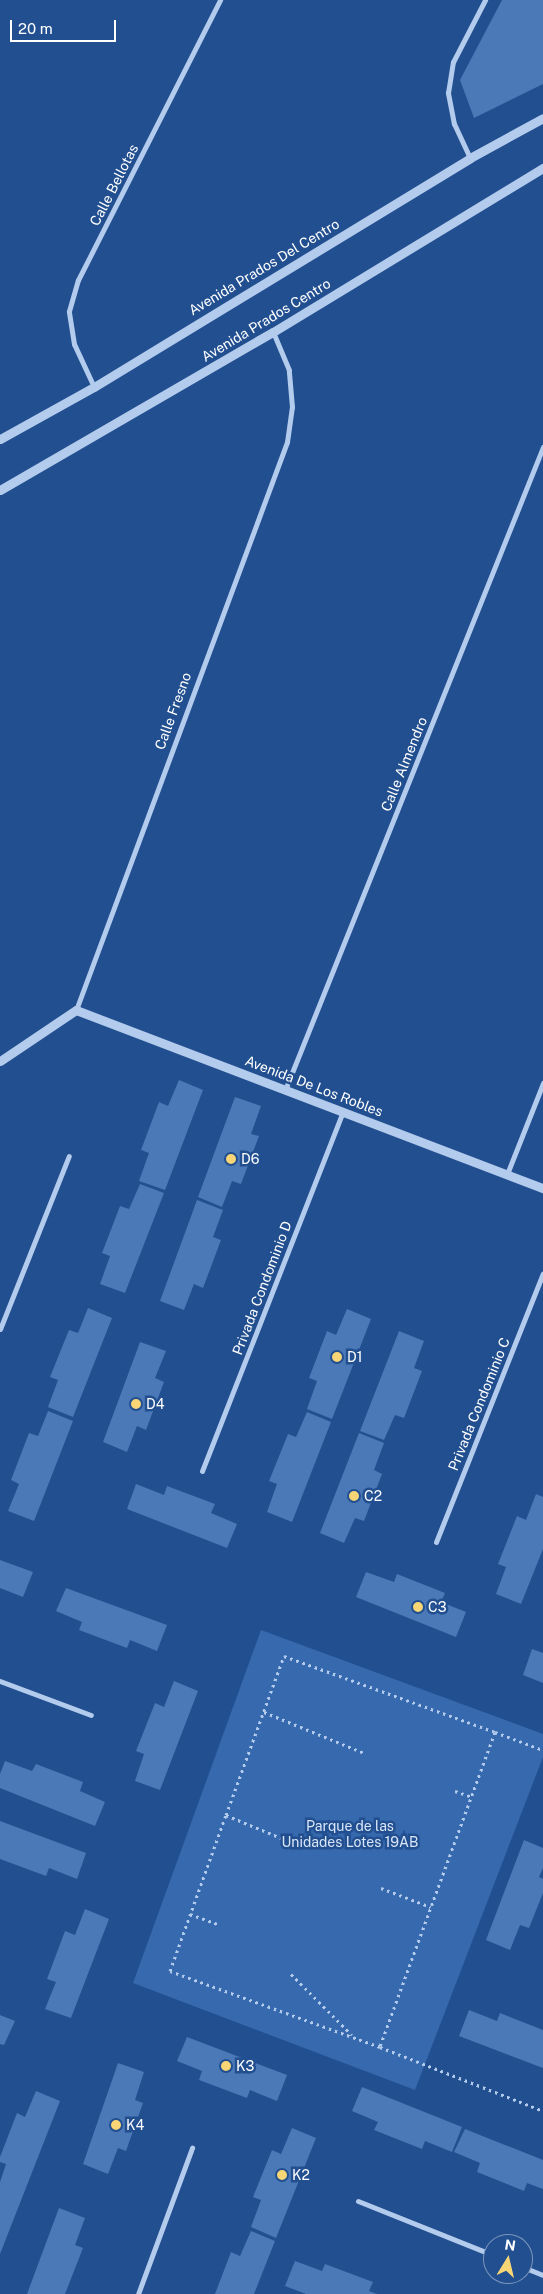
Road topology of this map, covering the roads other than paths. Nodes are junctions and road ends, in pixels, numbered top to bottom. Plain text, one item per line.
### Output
1 (220, 0) edge
2 (485, 0) edge
3 (543, 118) edge
4 (470, 158) junction
5 (543, 168) edge
6 (273, 332) junction
7 (94, 387) junction
8 (0, 440) edge
9 (543, 447) edge
10 (0, 490) edge
11 (76, 1010) junction
12 (0, 1061) edge
13 (543, 1083) edge
14 (285, 1090) junction
15 (343, 1112) junction
16 (69, 1156) dead end
17 (507, 1174) junction
18 (543, 1188) edge
19 (543, 1273) edge
20 (0, 1329) edge
21 (202, 1471) dead end
22 (436, 1542) dead end
23 (0, 1681) edge
24 (91, 1715) dead end
25 (192, 2148) dead end
26 (358, 2201) dead end
27 (483, 2251) edge
28 (138, 2294) edge

1 - 7 street, Calle Bellotas
2 - 4 street
3 - 4 street, Avenida Prados Del Centro
4 - 7 street, Avenida Prados Del Centro
5 - 6 street, Avenida Prados Centro
6 - 10 street, Avenida Prados Centro
6 - 11 street, Calle Fresno
7 - 8 street, Avenida Prados Del Centro
9 - 14 street, Calle Almendro
11 - 12 street
11 - 14 street, Avenida De Los Robles
13 - 17 street
14 - 15 street, Avenida De Los Robles
15 - 17 street, Avenida De Los Robles
15 - 21 street, Privada Condominio D
16 - 20 street
17 - 18 street, Avenida De Los Robles
19 - 22 street, Privada Condominio C
23 - 24 street
25 - 28 street
26 - 27 street

